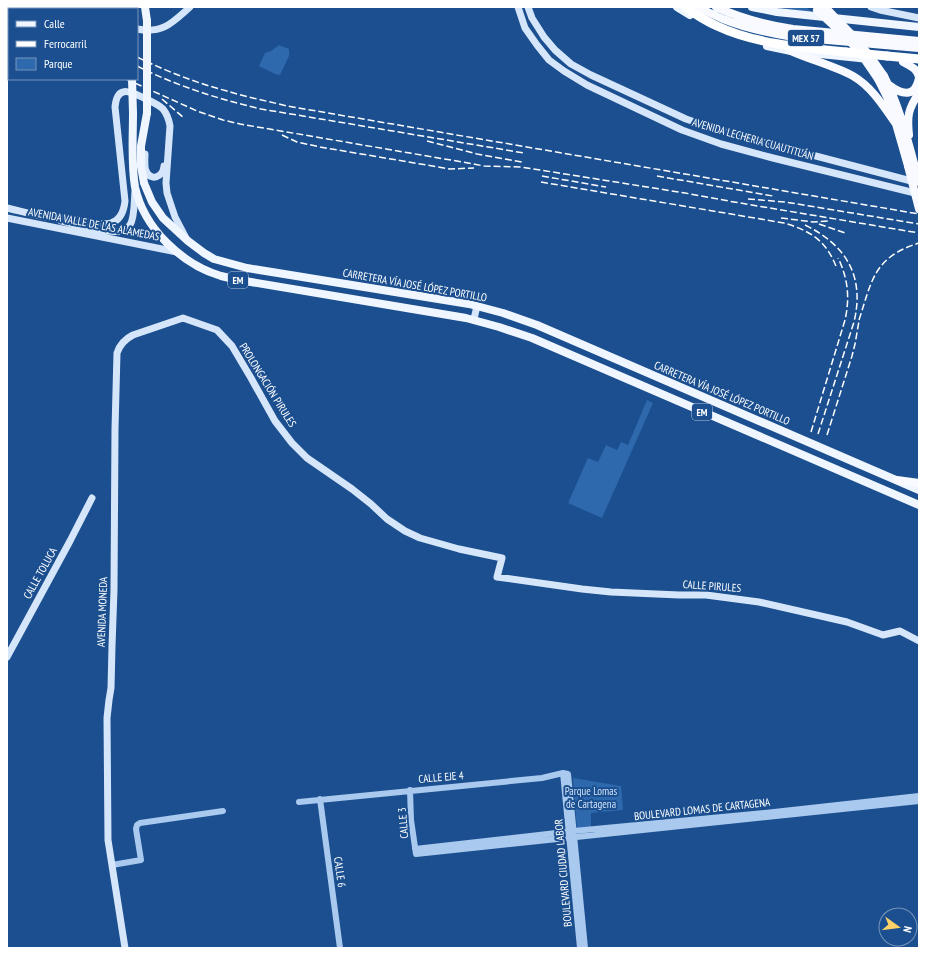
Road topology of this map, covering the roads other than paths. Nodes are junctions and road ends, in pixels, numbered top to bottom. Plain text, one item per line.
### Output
1 (190, 7) edge
2 (518, 7) edge
3 (528, 7) edge
4 (677, 7) edge
5 (685, 7) edge
6 (698, 7) edge
7 (716, 7) edge
8 (752, 7) edge
9 (871, 7) edge
10 (146, 8) edge
11 (818, 8) edge
12 (919, 18) edge
13 (919, 27) edge
14 (138, 29) edge
15 (919, 41) edge
16 (919, 48) edge
17 (791, 51) junction
18 (919, 59) edge
19 (903, 62) junction
20 (919, 63) edge
21 (881, 78) junction
22 (919, 78) edge
23 (132, 80) edge
24 (889, 85) junction
25 (919, 93) edge
26 (896, 124) junction
27 (145, 127) junction
28 (776, 146) junction
29 (169, 147) junction
30 (911, 151) junction
31 (773, 158) junction
32 (912, 167) junction
33 (919, 182) edge
34 (135, 187) junction
35 (919, 194) edge
36 (7, 208) edge
37 (919, 209) edge
38 (48, 217) junction
39 (7, 218) edge
40 (28, 222) junction
41 (188, 241) junction
42 (176, 252) junction
43 (282, 273) junction
44 (279, 287) junction
45 (477, 306) junction
46 (183, 318) joint
47 (474, 319) junction
48 (897, 480) junction
49 (919, 483) edge
50 (919, 490) edge
51 (92, 498) dead end
52 (919, 505) edge
53 (497, 577) joint
54 (919, 641) edge
55 (7, 657) edge
56 (566, 773) joint
57 (410, 790) junction
58 (919, 796) edge
59 (320, 799) junction
60 (919, 801) edge
61 (299, 802) dead end
62 (223, 811) dead end
63 (775, 814) junction
64 (572, 834) junction
65 (415, 851) joint
66 (112, 865) junction
67 (125, 948) edge
68 (340, 948) edge
69 (580, 948) edge
70 (586, 948) edge

1 - 14 main road
2 - 31 main road, AVENIDA LECHERIA CUAUTITLÁN
3 - 28 main road, AVENIDA LECHERIA CUAUTITLÁN
4 - 17 main road
5 - 18 highway, bridge
6 - 16 highway, MEX 57
7 - 15 highway, MEX 57
8 - 13 main road
9 - 12 main road
10 - 27 main road, CARRETERA VÍA JOSÉ LÓPEZ PORTILLO / EM, bridge
11 - 21 highway, bridge
17 - 19 main road
17 - 26 highway
19 - 20 main road
19 - 22 highway
21 - 24 highway
21 - 26 highway
22 - 24 highway
23 - 34 main road, EM, bridge
24 - 30 highway
25 - 30 highway
26 - 32 highway
27 - 29 main road
27 - 41 main road, CARRETERA VÍA JOSÉ LÓPEZ PORTILLO / EM
28 - 31 main road
28 - 33 main road, AVENIDA LECHERIA CUAUTITLÁN
29 - 38 main road, AVENIDA VALLE DE LAS ALAMEDAS
29 - 41 main road, AVENIDA VALLE DE LAS ALAMEDAS
30 - 32 highway
31 - 35 main road, AVENIDA LECHERIA CUAUTITLÁN
32 - 33 highway
32 - 37 highway, bridge
34 - 38 main road
34 - 42 main road, EM
36 - 38 main road, AVENIDA VALLE DE LAS ALAMEDAS
38 - 40 main road
39 - 40 main road, AVENIDA VALLE DE LAS ALAMEDAS
40 - 42 main road, AVENIDA VALLE DE LAS ALAMEDAS
41 - 43 main road, CARRETERA VÍA JOSÉ LÓPEZ PORTILLO / EM
42 - 44 main road, EM
43 - 44 main road
43 - 45 main road, CARRETERA VÍA JOSÉ LÓPEZ PORTILLO / EM
44 - 47 main road, EM
45 - 47 main road
45 - 48 main road, CARRETERA VÍA JOSÉ LÓPEZ PORTILLO / EM
46 - 53 main road, PROLONGACIÓN PIRULES
46 - 66 main road, AVENIDA MONEDA
47 - 52 main road, EM
48 - 49 highway
48 - 50 main road, CARRETERA VÍA JOSÉ LÓPEZ PORTILLO / EM
51 - 55 main road, CALLE TOLUCA
53 - 54 main road, CALLE PIRULES
56 - 57 street, CALLE EJE 4
56 - 64 street, BOULEVARD CIUDAD LABOR
57 - 59 street, CALLE EJE 4
57 - 65 street, CALLE 3
58 - 63 street, BOULEVARD LOMAS DE CARTAGENA
59 - 61 street, CALLE EJE 4
59 - 68 street, CALLE 6
60 - 63 street, BOULEVARD LOMAS DE CARTAGENA
62 - 66 street
63 - 64 street, BOULEVARD LOMAS DE CARTAGENA
64 - 65 street, BOULEVARD LOMAS DE CARTAGENA
64 - 69 street, BOULEVARD CIUDAD LABOR
64 - 70 street, BOULEVARD CIUDAD LABOR
66 - 67 main road, AVENIDA MONEDA

